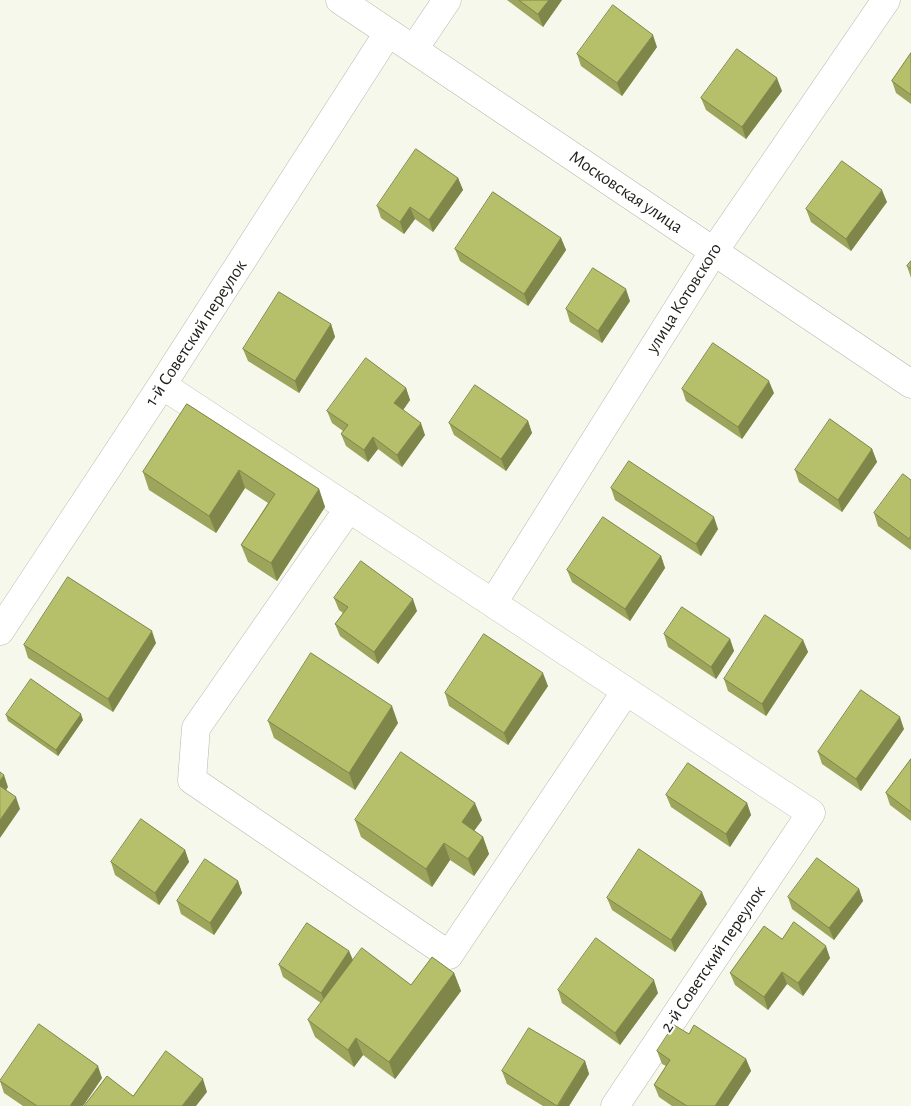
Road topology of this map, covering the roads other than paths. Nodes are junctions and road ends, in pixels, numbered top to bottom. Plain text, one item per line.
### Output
1 (340, 0) edge
2 (447, 0) edge
3 (886, 0) edge
4 (388, 33) junction
5 (414, 49) junction
6 (714, 251) junction
7 (911, 384) edge
8 (162, 385) junction
9 (348, 508) junction
10 (493, 603) junction
11 (0, 631) edge
12 (626, 691) junction
13 (615, 1106) edge

1 - 4 street, Московская улица
2 - 5 street
3 - 6 street, улица Котовского
4 - 5 street, Московская улица
4 - 8 street, 1-й Советский переулок
5 - 6 street, Московская улица
6 - 7 street, Московская улица
6 - 10 street, улица Котовского
8 - 9 street
8 - 11 street, 1-й Советский переулок
9 - 10 street
9 - 12 street
10 - 12 street
12 - 13 street, 2-й Советский переулок

